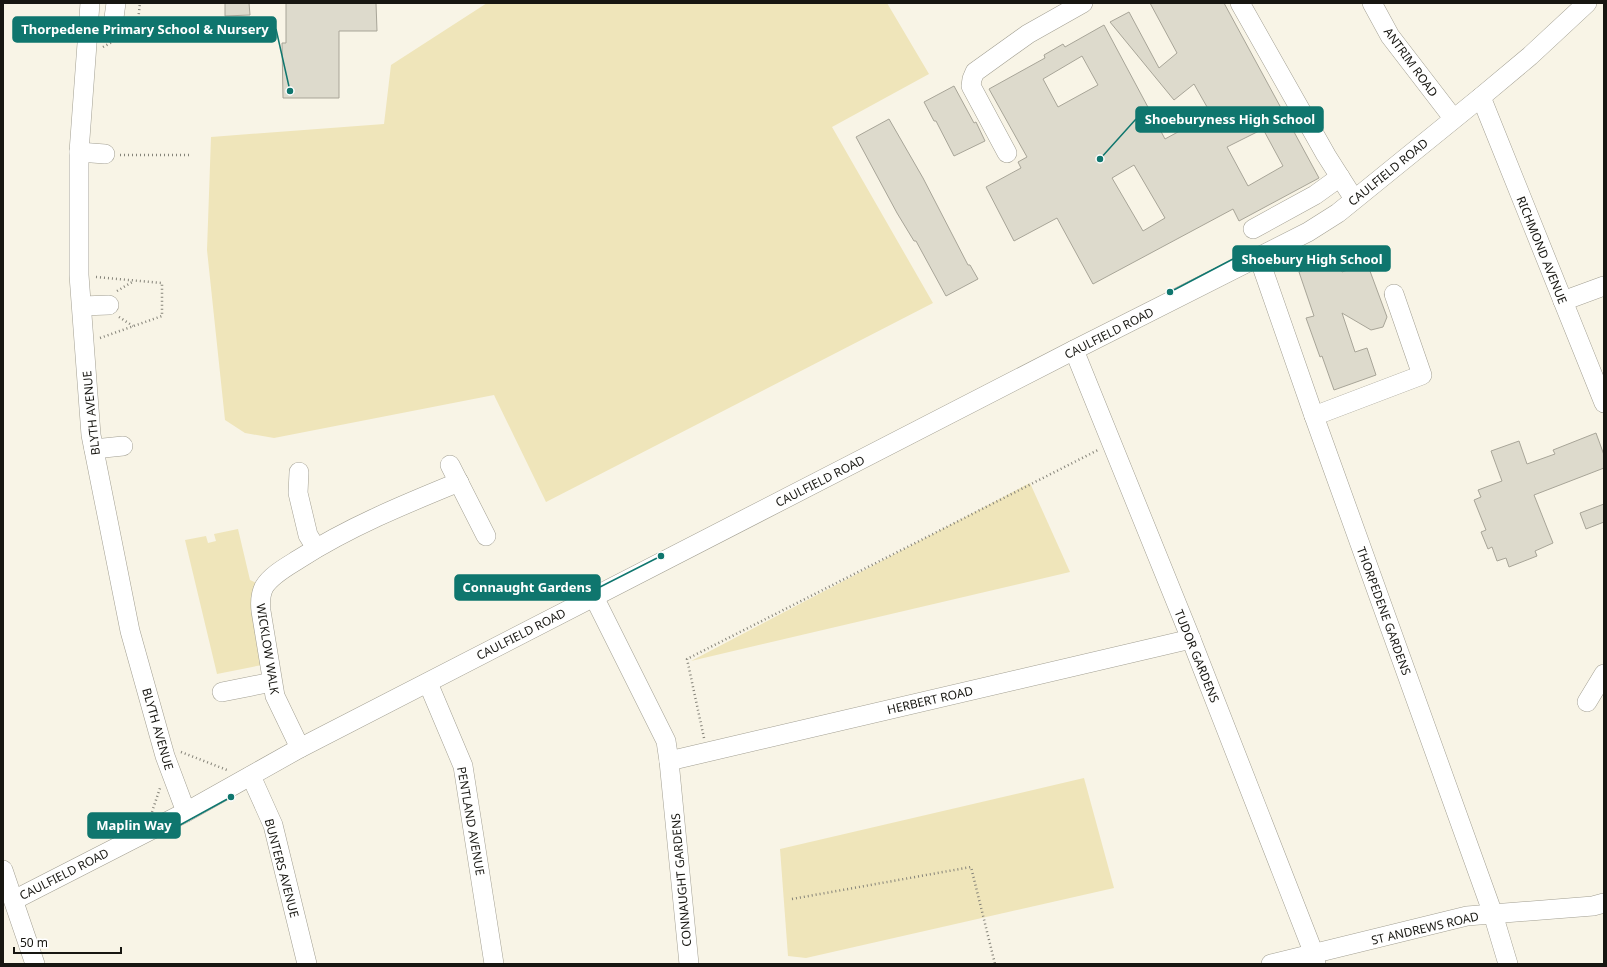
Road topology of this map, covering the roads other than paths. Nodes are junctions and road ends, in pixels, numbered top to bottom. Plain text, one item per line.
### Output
1 (90, 3) edge
2 (111, 3) edge
3 (1083, 3) edge
4 (1240, 3) edge
5 (1372, 3) edge
6 (1587, 3) edge
7 (113, 26) dead end
8 (1481, 96) junction
9 (1453, 118) junction
10 (79, 152) junction
11 (1008, 153) dead end
12 (105, 154) road end
13 (1340, 178) junction
14 (1354, 199) junction
15 (1253, 229) dead end
16 (1259, 258) junction
17 (1604, 286) edge
18 (1394, 294) dead end
19 (1563, 301) junction
20 (109, 305) dead end
21 (82, 306) junction
22 (1074, 350) junction
23 (1604, 403) edge
24 (1314, 416) junction
25 (123, 446) dead end
26 (94, 449) junction
27 (450, 465) dead end
28 (299, 472) dead end
29 (459, 482) junction
30 (486, 536) dead end
31 (316, 548) junction
32 (594, 597) junction
33 (1190, 639) junction
34 (1604, 674) edge
35 (272, 682) junction
36 (428, 683) junction
37 (222, 692) dead end
38 (1587, 702) dead end
39 (300, 748) junction
40 (669, 761) junction
41 (246, 778) junction
42 (186, 812) junction
43 (3, 870) edge
44 (14, 900) junction
45 (1604, 903) edge
46 (1492, 914) junction
47 (1315, 959) edge
48 (35, 964) edge
49 (306, 964) edge
50 (494, 964) edge
51 (689, 964) edge
52 (1271, 964) edge
53 (1508, 964) edge

1 - 10 street, BLYTH AVENUE
2 - 7 street
3 - 11 street
4 - 13 street
5 - 9 street, ANTRIM ROAD
6 - 8 street, CAULFIELD ROAD
8 - 9 street, CAULFIELD ROAD
8 - 19 street, RICHMOND AVENUE
9 - 14 street, CAULFIELD ROAD
10 - 12 street
10 - 21 street, BLYTH AVENUE
13 - 14 street
13 - 15 street
14 - 16 street, CAULFIELD ROAD
16 - 22 street, CAULFIELD ROAD
16 - 24 street, THORPEDENE GARDENS
17 - 19 street
18 - 24 street
19 - 23 street, RICHMOND AVENUE
20 - 21 street
21 - 26 street, BLYTH AVENUE
22 - 32 street, CAULFIELD ROAD
22 - 33 street, TUDOR GARDENS
24 - 46 street, THORPEDENE GARDENS
25 - 26 street
26 - 42 street, BLYTH AVENUE
27 - 29 street
28 - 31 street
29 - 30 street
29 - 31 street, WICKLOW WALK
31 - 35 street, WICKLOW WALK
32 - 36 street, CAULFIELD ROAD
32 - 40 street, CONNAUGHT GARDENS
33 - 40 street, HERBERT ROAD
33 - 47 street, TUDOR GARDENS
34 - 38 street
35 - 37 street
35 - 39 street, WICKLOW WALK
36 - 39 street, CAULFIELD ROAD
36 - 50 street, PENTLAND AVENUE
39 - 41 street, CAULFIELD ROAD
40 - 51 street, CONNAUGHT GARDENS
41 - 42 street, CAULFIELD ROAD
41 - 49 street, BUNTERS AVENUE
42 - 44 street, CAULFIELD ROAD
43 - 44 street
44 - 48 street
45 - 46 street, ST ANDREWS ROAD
46 - 47 street, ST ANDREWS ROAD
46 - 53 street, THORPEDENE GARDENS
47 - 52 street, ST ANDREWS ROAD

